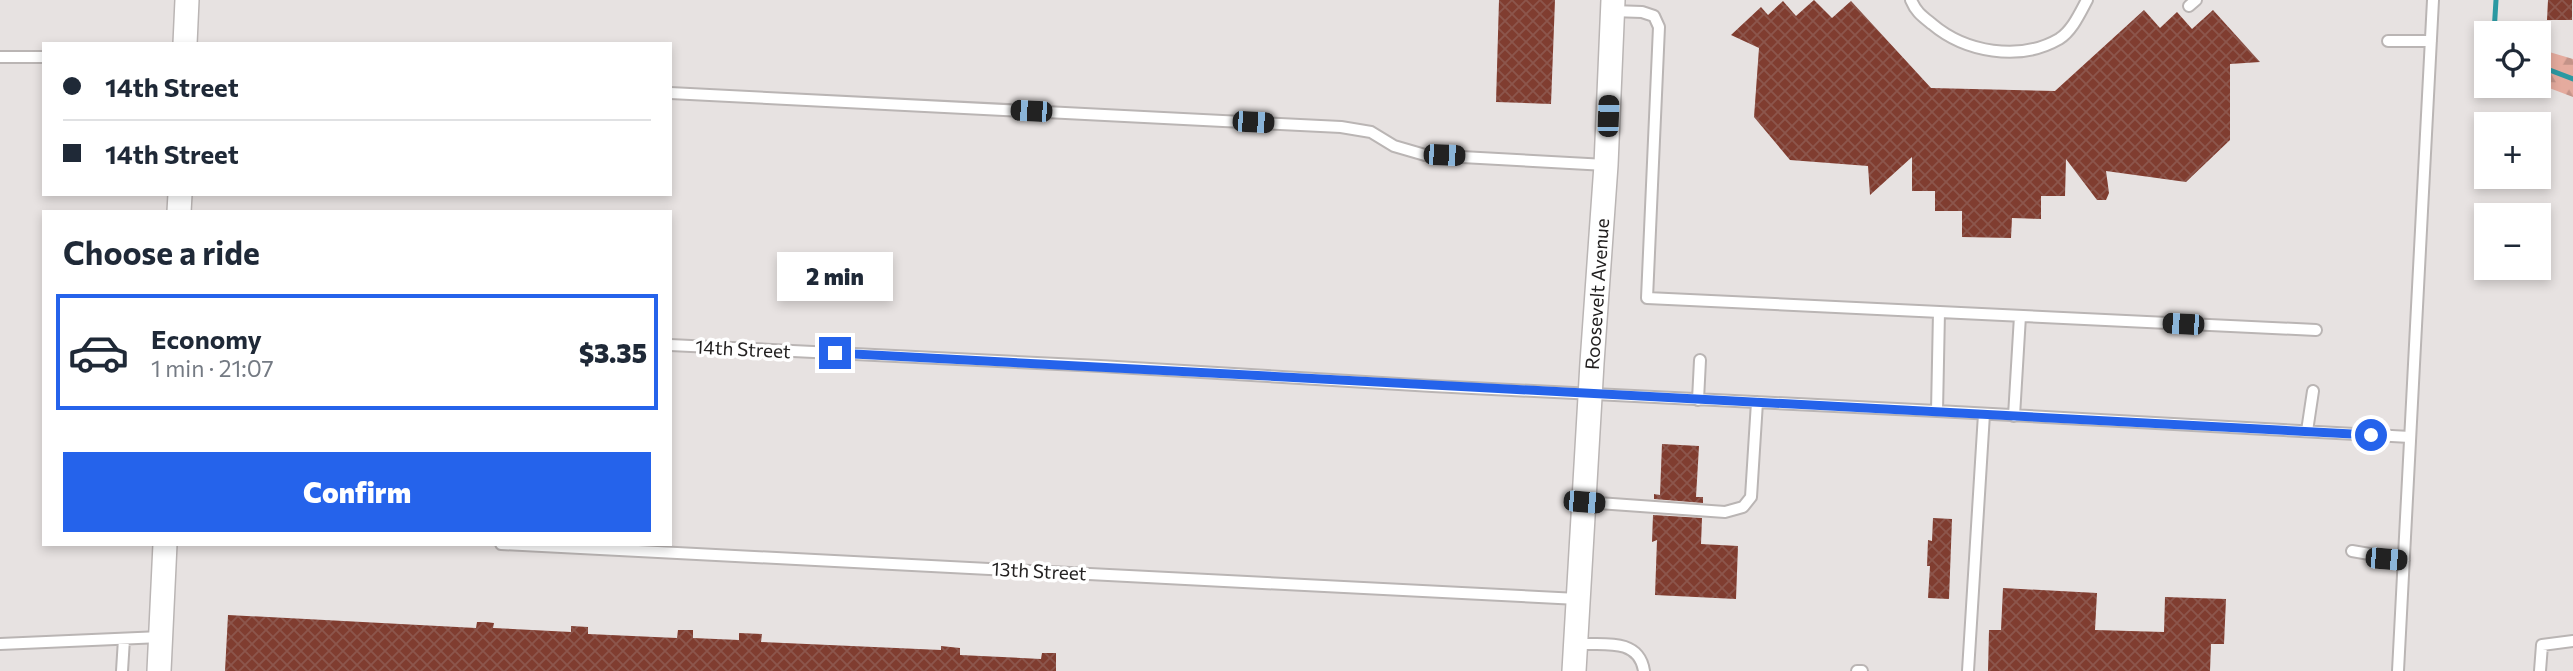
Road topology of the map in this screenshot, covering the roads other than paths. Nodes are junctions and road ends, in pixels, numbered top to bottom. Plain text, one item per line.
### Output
1 (187, 0) edge
2 (1911, 0) edge
3 (2087, 0) edge
4 (2433, 0) edge
5 (1612, 5) edge
6 (2388, 41) dead end
7 (2431, 41) junction
8 (185, 42) edge
9 (0, 57) edge
10 (42, 57) edge
11 (672, 93) edge
12 (1606, 165) junction
13 (1939, 312) junction
14 (2020, 316) junction
15 (2316, 330) dead end
16 (672, 345) edge
17 (1700, 360) dead end
18 (2314, 391) dead end
19 (1590, 394) junction
20 (1698, 400) junction
21 (1757, 402) junction
22 (1937, 411) junction
23 (1984, 414) junction
24 (2014, 416) junction
25 (2307, 431) junction
26 (2410, 437) junction
27 (1584, 502) junction
28 (165, 546) edge
29 (539, 546) edge
30 (2352, 551) dead end
31 (2404, 560) junction
32 (1578, 599) junction
33 (161, 637) junction
34 (124, 639) junction
35 (2573, 642) edge
36 (0, 644) edge
37 (1576, 644) junction
38 (122, 671) edge
39 (159, 671) edge
40 (1574, 671) edge
41 (1644, 671) edge
42 (1968, 671) edge
43 (2398, 671) edge
44 (2540, 671) edge

1 - 8 street
2 - 3 lane
4 - 7 lane
5 - 12 street, Roosevelt Avenue
5 - 13 lane
6 - 7 lane
7 - 26 lane
9 - 10 lane
11 - 12 lane
12 - 19 street, Roosevelt Avenue
13 - 14 lane
13 - 22 lane
14 - 15 lane
14 - 24 lane
16 - 19 lane, 14th Street
17 - 20 lane
18 - 25 lane
19 - 20 lane, 14th Street
19 - 27 street, Roosevelt Avenue
20 - 21 lane, 14th Street
21 - 22 lane, 14th Street
21 - 27 lane
22 - 23 lane, 14th Street
23 - 24 lane, 14th Street
23 - 42 lane
24 - 25 lane, 14th Street
25 - 26 lane, 14th Street
26 - 31 lane
27 - 32 street, Roosevelt Avenue
28 - 33 street
29 - 32 lane, 13th Street
30 - 31 lane
31 - 43 lane
32 - 37 street, Roosevelt Avenue
33 - 34 lane
33 - 39 street
34 - 36 lane
34 - 38 lane
35 - 44 lane
37 - 40 street, Roosevelt Avenue
37 - 41 lane

